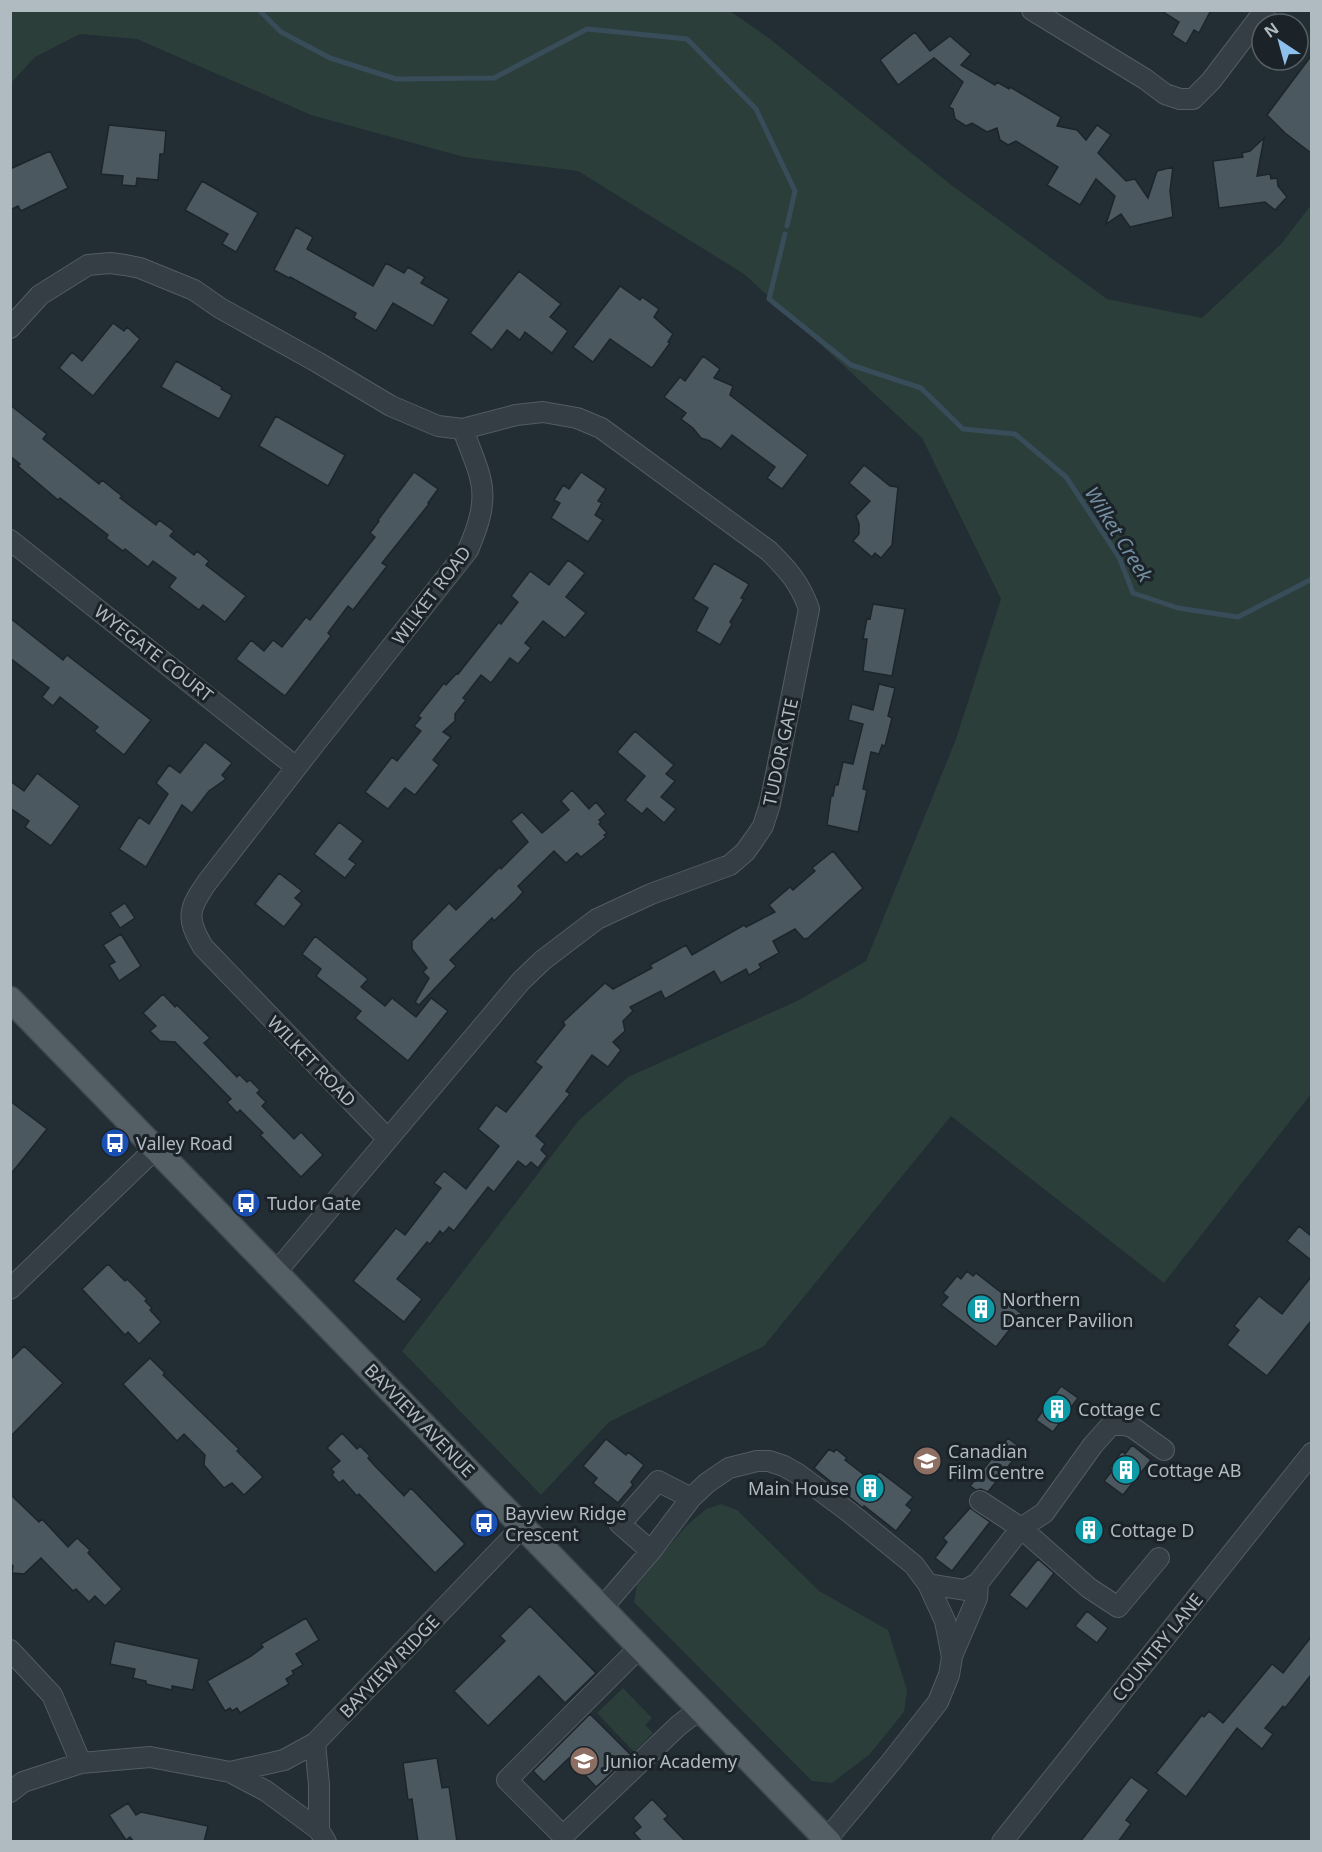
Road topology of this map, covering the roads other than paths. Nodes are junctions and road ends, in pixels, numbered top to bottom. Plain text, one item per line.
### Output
1 (1032, 10) edge
2 (1265, 10) edge
3 (10, 328) edge
4 (463, 429) junction
5 (10, 540) edge
6 (296, 767) junction
7 (10, 999) edge
8 (387, 1138) junction
9 (156, 1148) junction
10 (277, 1271) junction
11 (10, 1289) edge
12 (1164, 1450) dead end
13 (1311, 1453) edge
14 (692, 1498) junction
15 (980, 1502) dead end
16 (523, 1526) junction
17 (1021, 1528) junction
18 (651, 1551) junction
19 (1159, 1558) dead end
20 (978, 1583) junction
21 (928, 1584) junction
22 (602, 1608) junction
23 (640, 1647) junction
24 (10, 1650) edge
25 (952, 1657) junction
26 (700, 1709) junction
27 (315, 1743) junction
28 (81, 1763) junction
29 (230, 1772) junction
30 (10, 1792) edge
31 (322, 1836) edge
32 (828, 1840) edge
33 (1002, 1842) edge

1 - 2 street
3 - 4 street
4 - 6 street, WILKET ROAD
4 - 8 street, TUDOR GATE
5 - 6 street, WYEGATE COURT
6 - 8 street, WILKET ROAD
7 - 9 main road, BAYVIEW AVENUE
8 - 10 street, TUDOR GATE
9 - 10 main road, BAYVIEW AVENUE
9 - 11 street
10 - 16 main road, BAYVIEW AVENUE
12 - 17 street
13 - 33 street, COUNTRY LANE
14 - 18 street
14 - 18 street
14 - 21 street
15 - 17 street
16 - 22 main road, BAYVIEW AVENUE
16 - 27 street, BAYVIEW RIDGE
17 - 19 street
17 - 20 street
18 - 22 street
20 - 21 street
20 - 25 street
21 - 25 street
22 - 23 main road, BAYVIEW AVENUE
23 - 26 main road, BAYVIEW AVENUE
23 - 26 street
24 - 28 street
25 - 32 street
26 - 32 main road, BAYVIEW AVENUE
27 - 29 street
27 - 31 street
28 - 29 street
28 - 30 street
29 - 31 street

